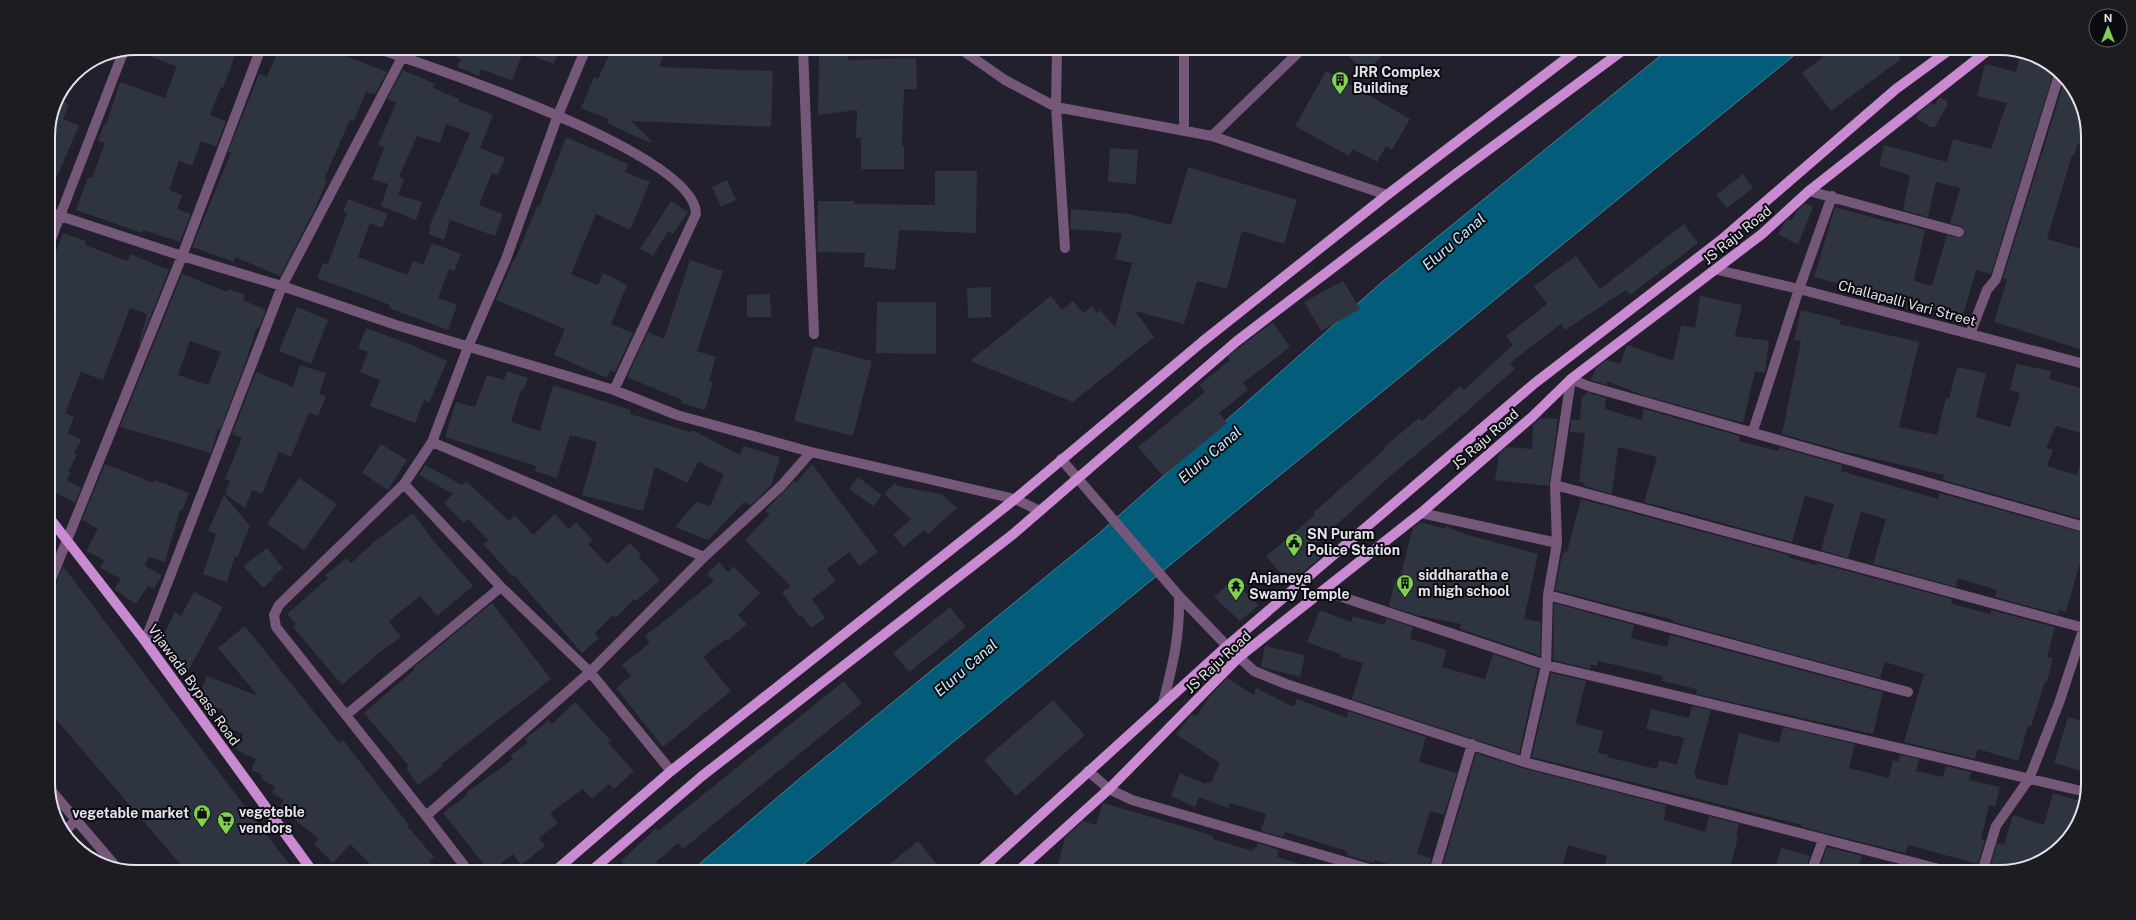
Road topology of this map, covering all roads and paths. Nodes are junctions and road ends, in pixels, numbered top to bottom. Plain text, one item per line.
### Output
1 (258, 55) edge
2 (404, 55) edge
3 (410, 55) edge
4 (583, 55) edge
5 (803, 55) edge
6 (969, 55) edge
7 (1057, 55) edge
8 (1184, 55) edge
9 (1291, 55) edge
10 (1571, 55) edge
11 (1617, 55) edge
12 (1942, 55) edge
13 (1981, 55) edge
14 (121, 57) edge
15 (2058, 80) edge
16 (1056, 107) junction
17 (558, 114) junction
18 (1184, 131) junction
19 (1212, 136) junction
20 (1810, 191) junction
21 (1387, 195) junction
22 (1832, 196) junction
23 (55, 214) edge
24 (61, 216) junction
25 (55, 230) edge
26 (1959, 232) dead end
27 (1065, 248) dead end
28 (182, 256) junction
29 (1718, 270) junction
30 (282, 286) junction
31 (1799, 288) junction
32 (814, 334) dead end
33 (1970, 334) junction
34 (468, 347) junction
35 (2081, 363) edge
36 (1571, 379) junction
37 (614, 390) junction
38 (1753, 432) junction
39 (432, 442) junction
40 (811, 452) junction
41 (1061, 459) junction
42 (1079, 479) junction
43 (404, 484) junction
44 (1555, 485) junction
45 (1015, 500) junction
46 (1040, 511) junction
47 (1421, 513) junction
48 (55, 526) edge
49 (2081, 526) edge
50 (66, 541) junction
51 (1557, 543) junction
52 (704, 557) junction
53 (55, 569) edge
54 (501, 587) junction
55 (1324, 591) junction
56 (1548, 595) junction
57 (1179, 596) junction
58 (2081, 627) edge
59 (2081, 637) edge
60 (145, 641) junction
61 (1227, 646) junction
62 (1239, 657) junction
63 (1546, 665) junction
64 (590, 672) junction
65 (1908, 692) dead end
66 (1163, 703) junction
67 (346, 715) junction
68 (1472, 744) junction
69 (1524, 762) junction
70 (671, 771) junction
71 (1088, 772) junction
72 (2030, 779) junction
73 (1109, 789) junction
74 (2080, 791) edge
75 (56, 797) edge
76 (426, 816) junction
77 (76, 819) junction
78 (68, 828) edge
79 (1823, 840) junction
80 (112, 861) edge
81 (308, 865) edge
82 (463, 865) edge
83 (562, 865) edge
84 (598, 865) edge
85 (986, 865) edge
86 (1025, 865) edge
87 (1356, 865) edge
88 (1436, 865) edge
89 (1814, 865) edge
90 (1923, 865) edge
91 (1984, 865) edge

1 - 28 street
2 - 30 street
3 - 17 street
4 - 17 street
5 - 32 street
6 - 16 street
7 - 16 street
8 - 18 street
9 - 19 street
10 - 21 main road
11 - 42 main road
12 - 61 main road, JS Raju Road
13 - 20 main road, JS Raju Road
14 - 24 street
15 - 33 street
16 - 18 street
16 - 27 street
17 - 34 street
17 - 37 street
18 - 19 street
19 - 21 street
20 - 22 street
20 - 29 main road, JS Raju Road
21 - 41 main road
22 - 26 street
22 - 31 street
23 - 24 street
24 - 25 street
24 - 28 street
28 - 30 street
28 - 50 street
29 - 31 street, Challapalli Vari Street
29 - 36 main road, JS Raju Road
30 - 34 street
30 - 60 street
31 - 33 street, Challapalli Vari Street
31 - 38 street
33 - 35 street, Challapalli Vari Street
34 - 37 street
34 - 39 street
36 - 38 street
36 - 44 street
36 - 47 main road, JS Raju Road
37 - 40 street
38 - 49 street
39 - 43 street
39 - 52 street
40 - 45 street
40 - 52 street
41 - 42 street
41 - 45 main road
42 - 46 main road
42 - 57 street
43 - 54 street
43 - 67 street
44 - 51 street
44 - 58 street
45 - 46 street
45 - 70 main road
46 - 84 main road
47 - 51 street
47 - 55 main road, JS Raju Road
48 - 50 main road, Vijawada Bypass Road
50 - 53 street
50 - 60 main road, Vijawada Bypass Road
51 - 56 street
52 - 64 street
54 - 64 street
54 - 67 street
55 - 62 main road, JS Raju Road
55 - 63 street
56 - 63 street
56 - 65 street
57 - 61 street
57 - 66 street
59 - 72 street
60 - 81 main road, Vijawada Bypass Road
61 - 62 street
61 - 66 main road, JS Raju Road
62 - 68 street
62 - 73 main road, JS Raju Road
63 - 69 street
63 - 72 street
64 - 70 street
64 - 76 street
66 - 71 main road, JS Raju Road
67 - 76 street
68 - 69 street
68 - 88 street
69 - 79 street
70 - 83 main road
71 - 73 street
71 - 85 main road, JS Raju Road
72 - 74 street
72 - 91 street
73 - 86 main road, JS Raju Road
73 - 87 street
75 - 77 street
76 - 82 street
77 - 78 street
77 - 80 street
79 - 89 street
79 - 90 street

